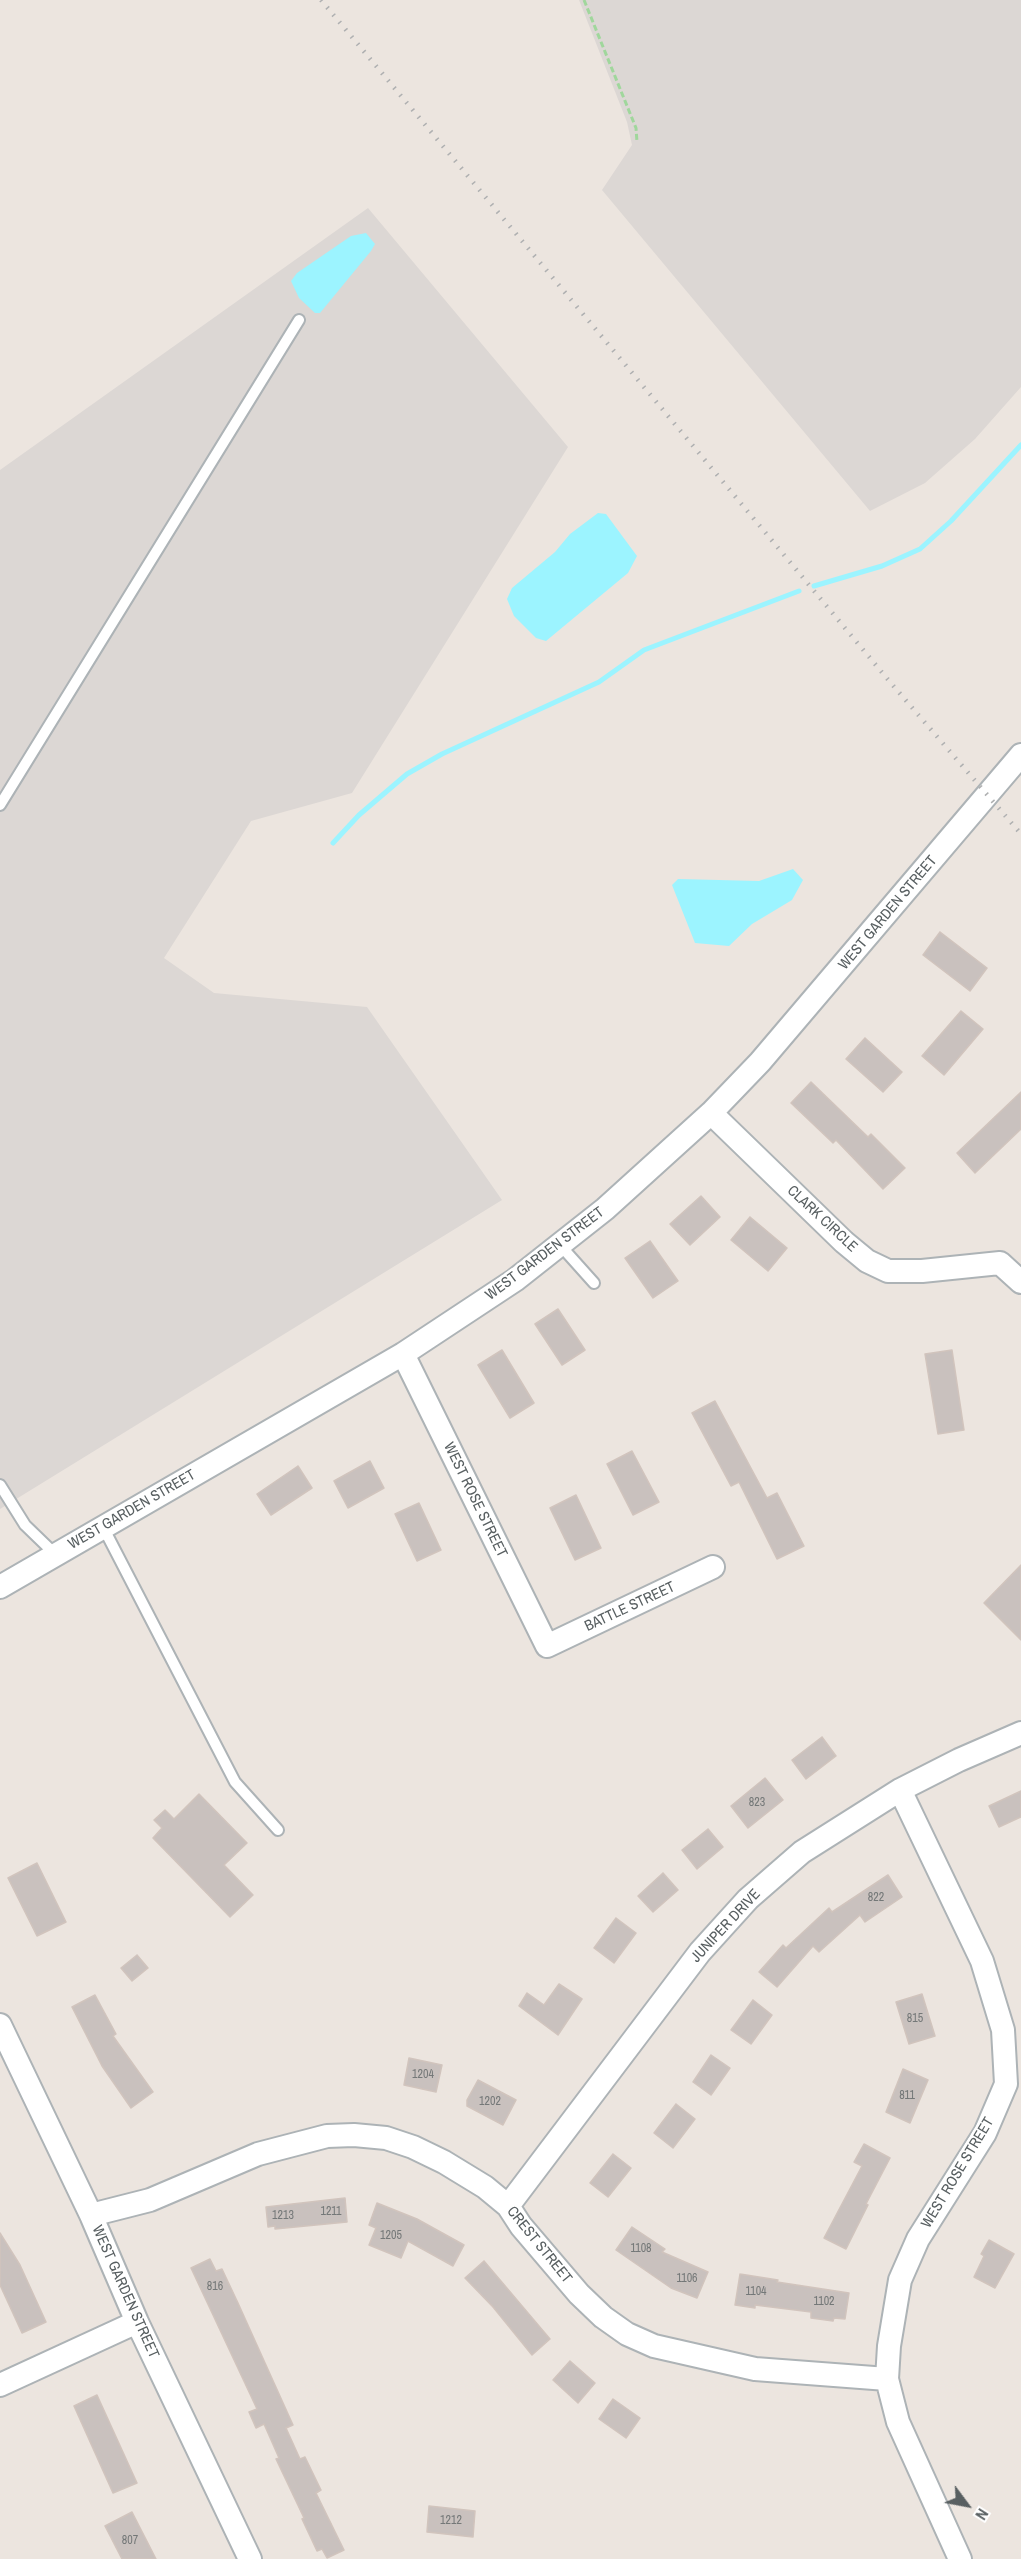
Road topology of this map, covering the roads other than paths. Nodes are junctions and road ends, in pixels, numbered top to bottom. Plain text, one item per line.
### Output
1 (298, 320) dead end
2 (1021, 755) edge
3 (0, 805) edge
4 (711, 1113) junction
5 (560, 1245) junction
6 (1021, 1282) edge
7 (594, 1283) dead end
8 (403, 1354) junction
9 (0, 1485) edge
10 (103, 1527) junction
11 (56, 1555) junction
12 (713, 1567) dead end
13 (0, 1587) edge
14 (547, 1646) joint
15 (1021, 1733) edge
16 (900, 1790) junction
17 (278, 1830) dead end
18 (0, 2025) edge
19 (508, 2206) junction
20 (91, 2215) junction
21 (137, 2322) junction
22 (887, 2379) junction
23 (0, 2385) edge
24 (250, 2559) edge
25 (960, 2559) edge

1 - 3 lane
2 - 4 street, WEST GARDEN STREET
4 - 5 street, WEST GARDEN STREET
4 - 6 street, CLARK CIRCLE
5 - 7 lane
5 - 8 street, WEST GARDEN STREET
8 - 10 street, WEST GARDEN STREET
8 - 14 street, WEST ROSE STREET
9 - 11 lane
10 - 11 street, WEST GARDEN STREET
10 - 17 lane
11 - 13 street, WEST GARDEN STREET
12 - 14 street, BATTLE STREET
15 - 16 street, JUNIPER DRIVE
16 - 19 street, JUNIPER DRIVE
16 - 22 street, WEST ROSE STREET
18 - 20 street, WEST GARDEN STREET
19 - 20 street, CREST STREET
19 - 22 street, CREST STREET
20 - 21 street, WEST GARDEN STREET
21 - 23 street
21 - 24 street, WEST GARDEN STREET
22 - 25 street, WEST ROSE STREET

